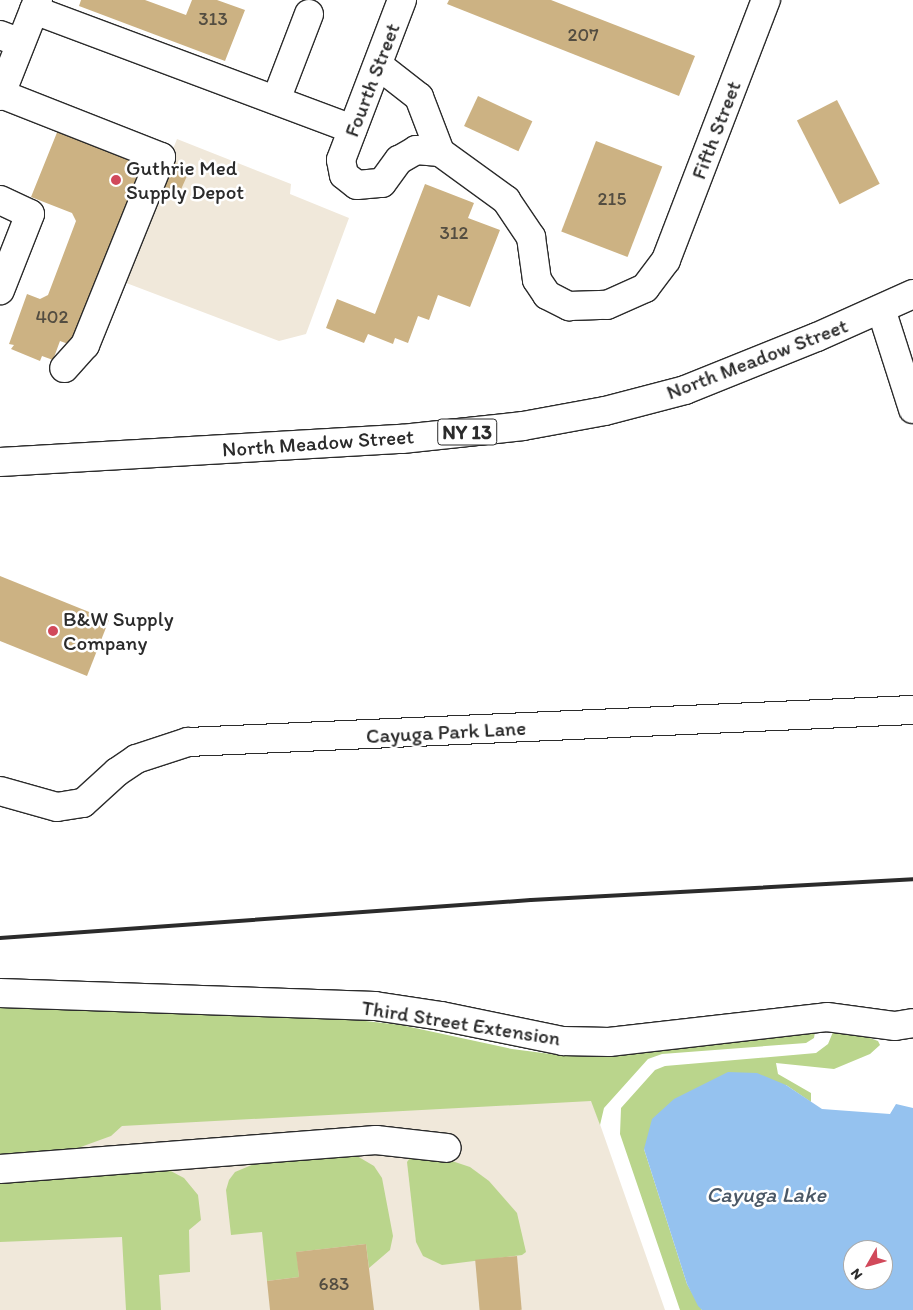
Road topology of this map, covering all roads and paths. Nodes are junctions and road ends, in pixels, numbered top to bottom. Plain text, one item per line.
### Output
1 (402, 0) edge
2 (766, 0) edge
3 (36, 5) edge
4 (309, 14) dead end
5 (11, 39) edge
6 (378, 65) junction
7 (0, 95) edge
8 (276, 100) junction
9 (353, 129) junction
10 (440, 152) junction
11 (0, 200) edge
12 (0, 290) edge
13 (912, 295) edge
14 (881, 309) junction
15 (64, 368) dead end
16 (913, 409) edge
17 (0, 462) edge
18 (913, 710) edge
19 (0, 791) edge
20 (0, 994) edge
21 (913, 1023) edge
22 (447, 1148) dead end
23 (0, 1170) edge

1 - 6 main road, Fourth Street
2 - 10 main road, Fifth Street
3 - 5 main road
3 - 8 main road
4 - 8 main road
5 - 7 main road
6 - 9 main road, Fourth Street
6 - 10 main road
7 - 15 main road
8 - 9 main road
9 - 10 main road, Fourth Street
11 - 12 main road
13 - 14 main road, North Meadow Street / NY 13
14 - 16 main road
14 - 17 main road, North Meadow Street / NY 13
18 - 19 main road, Cayuga Park Lane
20 - 21 main road, Third Street Extension
22 - 23 main road

